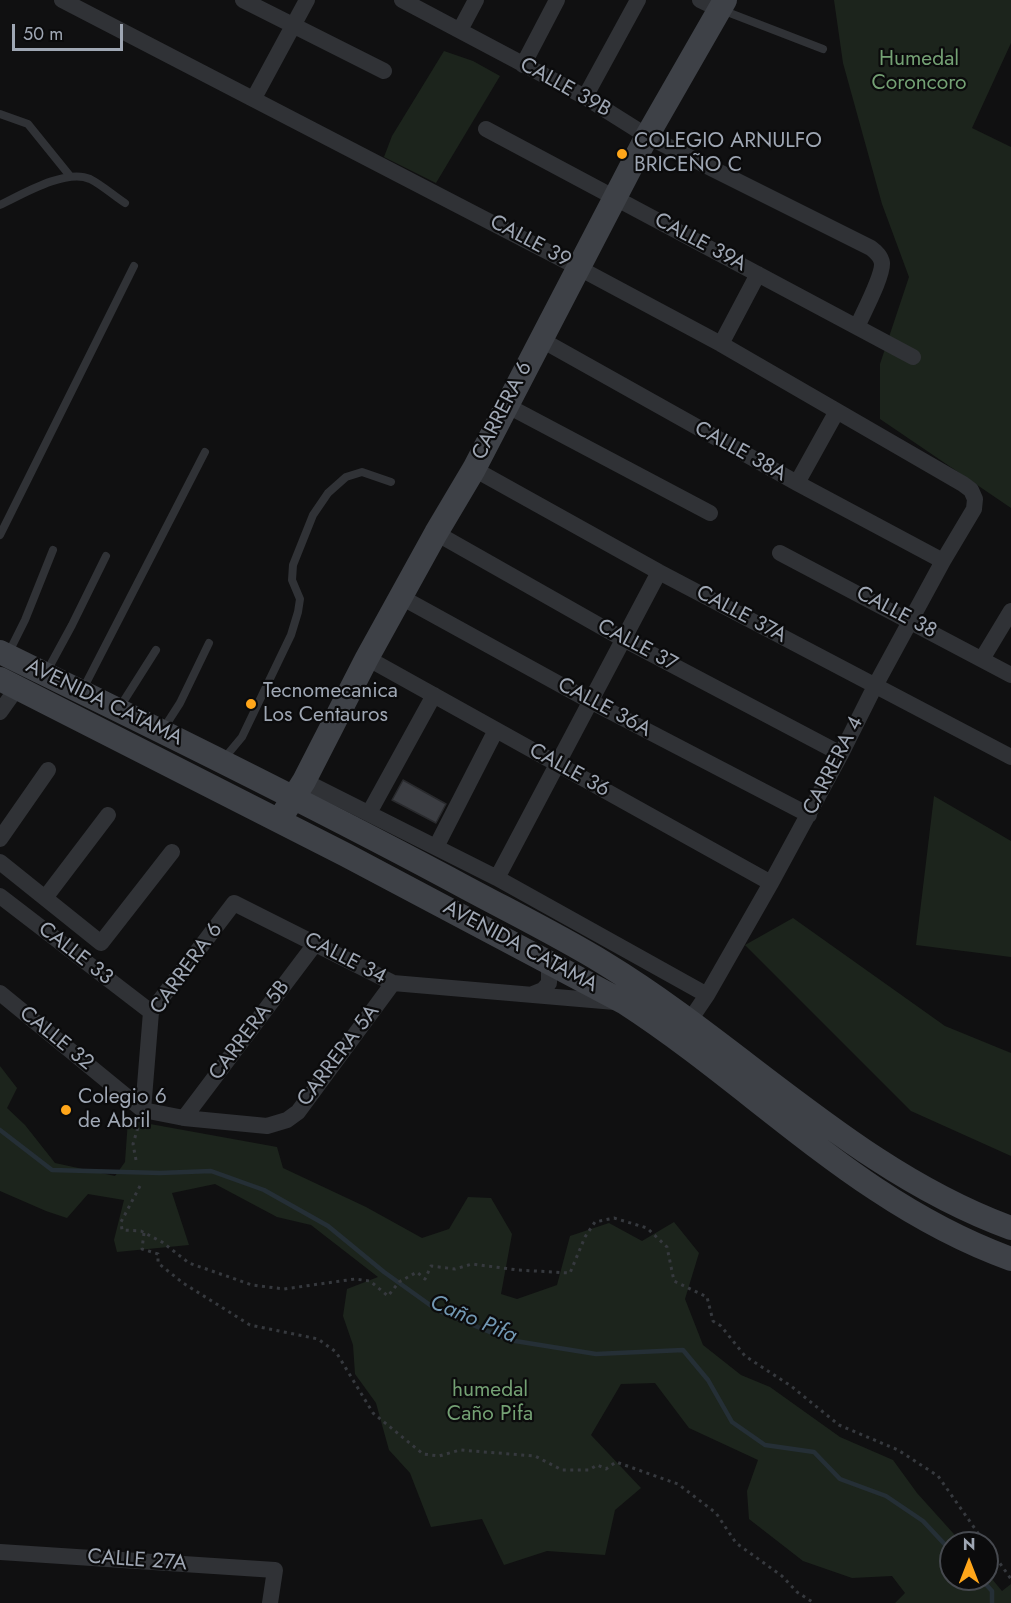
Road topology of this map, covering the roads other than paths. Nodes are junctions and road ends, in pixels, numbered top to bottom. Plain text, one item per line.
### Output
1 (63, 0) edge
2 (243, 0) edge
3 (307, 0) edge
4 (402, 0) edge
5 (476, 0) edge
6 (557, 0) edge
7 (638, 0) edge
8 (715, 3) edge
9 (293, 26) junction
10 (460, 30) junction
11 (823, 49) dead end
12 (523, 65) junction
13 (384, 71) dead end
14 (585, 97) junction
15 (254, 98) junction
16 (0, 114) edge
17 (486, 129) dead end
18 (647, 136) junction
19 (70, 176) junction
20 (615, 198) junction
21 (125, 203) dead end
22 (0, 206) edge
23 (134, 266) dead end
24 (579, 268) junction
25 (758, 274) junction
26 (857, 327) junction
27 (540, 339) junction
28 (721, 344) junction
29 (913, 357) dead end
30 (506, 405) junction
31 (837, 411) junction
32 (205, 452) dead end
33 (474, 468) junction
34 (391, 482) dead end
35 (797, 483) junction
36 (974, 509) joint
37 (710, 513) dead end
38 (436, 533) junction
39 (0, 535) edge
40 (52, 550) dead end
41 (780, 553) dead end
42 (106, 556) dead end
43 (943, 561) junction
44 (658, 572) junction
45 (401, 597) junction
46 (1011, 612) edge
47 (911, 622) junction
48 (623, 639) junction
49 (209, 643) dead end
50 (156, 650) dead end
51 (4, 654) edge
52 (367, 658) junction
53 (982, 659) junction
54 (45, 674) junction
55 (1011, 675) edge
56 (875, 686) junction
57 (81, 692) junction
58 (434, 695) junction
59 (4, 697) edge
60 (590, 701) junction
61 (118, 710) junction
62 (496, 730) junction
63 (162, 732) junction
64 (841, 754) junction
65 (1011, 757) edge
66 (222, 761) junction
67 (557, 764) junction
68 (48, 770) dead end
69 (299, 789) junction
70 (369, 813) junction
71 (108, 814) dead end
72 (808, 815) junction
73 (279, 821) junction
74 (0, 839) edge
75 (436, 847) junction
76 (172, 852) dead end
77 (0, 862) edge
78 (496, 878) junction
79 (771, 883) junction
80 (0, 896) edge
81 (45, 898) junction
82 (234, 903) joint
83 (315, 944) junction
84 (549, 962) junction
85 (393, 983) junction
86 (0, 993) edge
87 (533, 994) junction
88 (707, 995) junction
89 (625, 1003) junction
90 (151, 1012) junction
91 (690, 1020) junction
92 (143, 1110) junction
93 (184, 1118) junction
94 (281, 1123) joint
95 (1011, 1228) edge
96 (1011, 1260) edge
97 (0, 1552) edge
98 (270, 1603) edge

1 - 15 street, CALLE 39
2 - 9 street
3 - 9 street
4 - 10 street, CALLE 39B
5 - 10 street
6 - 12 street
7 - 14 street
8 - 11 lane
8 - 18 main road, CARRERA 6
9 - 13 street
9 - 15 street
10 - 12 street, CALLE 39B
12 - 14 street, CALLE 39B
14 - 18 street, CALLE 39B
15 - 24 street, CALLE 39
16 - 19 lane
17 - 20 street, CALLE 39A
18 - 20 main road, CARRERA 6
18 - 26 street, CALLE 39B
19 - 21 lane
19 - 22 lane
20 - 24 main road, CARRERA 6
20 - 25 street, CALLE 39A
23 - 39 lane
24 - 27 main road, CARRERA 6
24 - 28 street, CALLE 39
25 - 26 street, CALLE 39A
25 - 28 street
26 - 29 street, CALLE 39A
27 - 30 main road, CARRERA 6
27 - 35 street, CALLE 38A
28 - 31 street, CALLE 39
30 - 33 main road, CARRERA 6
30 - 37 street
31 - 35 street
31 - 36 street, CALLE 39
32 - 57 lane
33 - 38 main road, CARRERA 6
33 - 44 street, CALLE 37A
34 - 66 lane
35 - 43 street, CALLE 38A
36 - 43 street, CARRERA 4
38 - 45 main road, CARRERA 6
38 - 48 street, CALLE 37
40 - 51 lane
41 - 47 street, CALLE 38
42 - 54 lane
43 - 47 street, CARRERA 4
44 - 48 street
44 - 56 street, CALLE 37A
45 - 52 main road, CARRERA 6
45 - 60 street, CALLE 36A
46 - 53 street
47 - 53 street, CALLE 38
47 - 56 street, CARRERA 4
48 - 60 street
48 - 64 street, CALLE 37
49 - 63 lane
50 - 61 lane
51 - 54 main road, AVENIDA CATAMA
52 - 58 street, CALLE 36
52 - 69 main road, CARRERA 6
53 - 55 street, CALLE 38
54 - 57 main road, AVENIDA CATAMA
56 - 64 street, CARRERA 4
56 - 65 street, CALLE 37A
57 - 61 main road, AVENIDA CATAMA
58 - 62 street, CALLE 36
58 - 70 street
59 - 73 main road, AVENIDA CATAMA
60 - 67 street
60 - 72 street, CALLE 36A
61 - 63 main road, AVENIDA CATAMA
62 - 67 street, CALLE 36
62 - 75 street
63 - 66 main road, AVENIDA CATAMA
64 - 72 street, CARRERA 4
66 - 69 main road, AVENIDA CATAMA
67 - 78 street
67 - 79 street, CALLE 36
68 - 74 street
69 - 70 street, AVENIDA CATAMA
69 - 73 main road, CARRERA 6
69 - 91 main road, AVENIDA CATAMA
70 - 75 street, AVENIDA CATAMA
71 - 81 street
72 - 79 street, CARRERA 4
73 - 84 main road, AVENIDA CATAMA
75 - 78 street, AVENIDA CATAMA
76 - 81 street
77 - 81 street
78 - 88 street, AVENIDA CATAMA
79 - 88 street, CARRERA 4
80 - 90 street, CALLE 33
82 - 83 street, CALLE 34
82 - 90 street, CARRERA 6
83 - 85 street, CALLE 34
83 - 93 street, CARRERA 5B
84 - 87 street
84 - 89 main road, AVENIDA CATAMA
85 - 87 street, CALLE 34
85 - 94 street, CARRERA 5A
86 - 92 street, CALLE 32
87 - 89 street, CALLE 34
88 - 91 street, CARRERA 4
89 - 96 main road, AVENIDA CATAMA
90 - 92 street, CARRERA 6
91 - 95 main road, AVENIDA CATAMA
92 - 93 street, CALLE 32
93 - 94 street, CALLE 32
97 - 98 street, CALLE 27A

